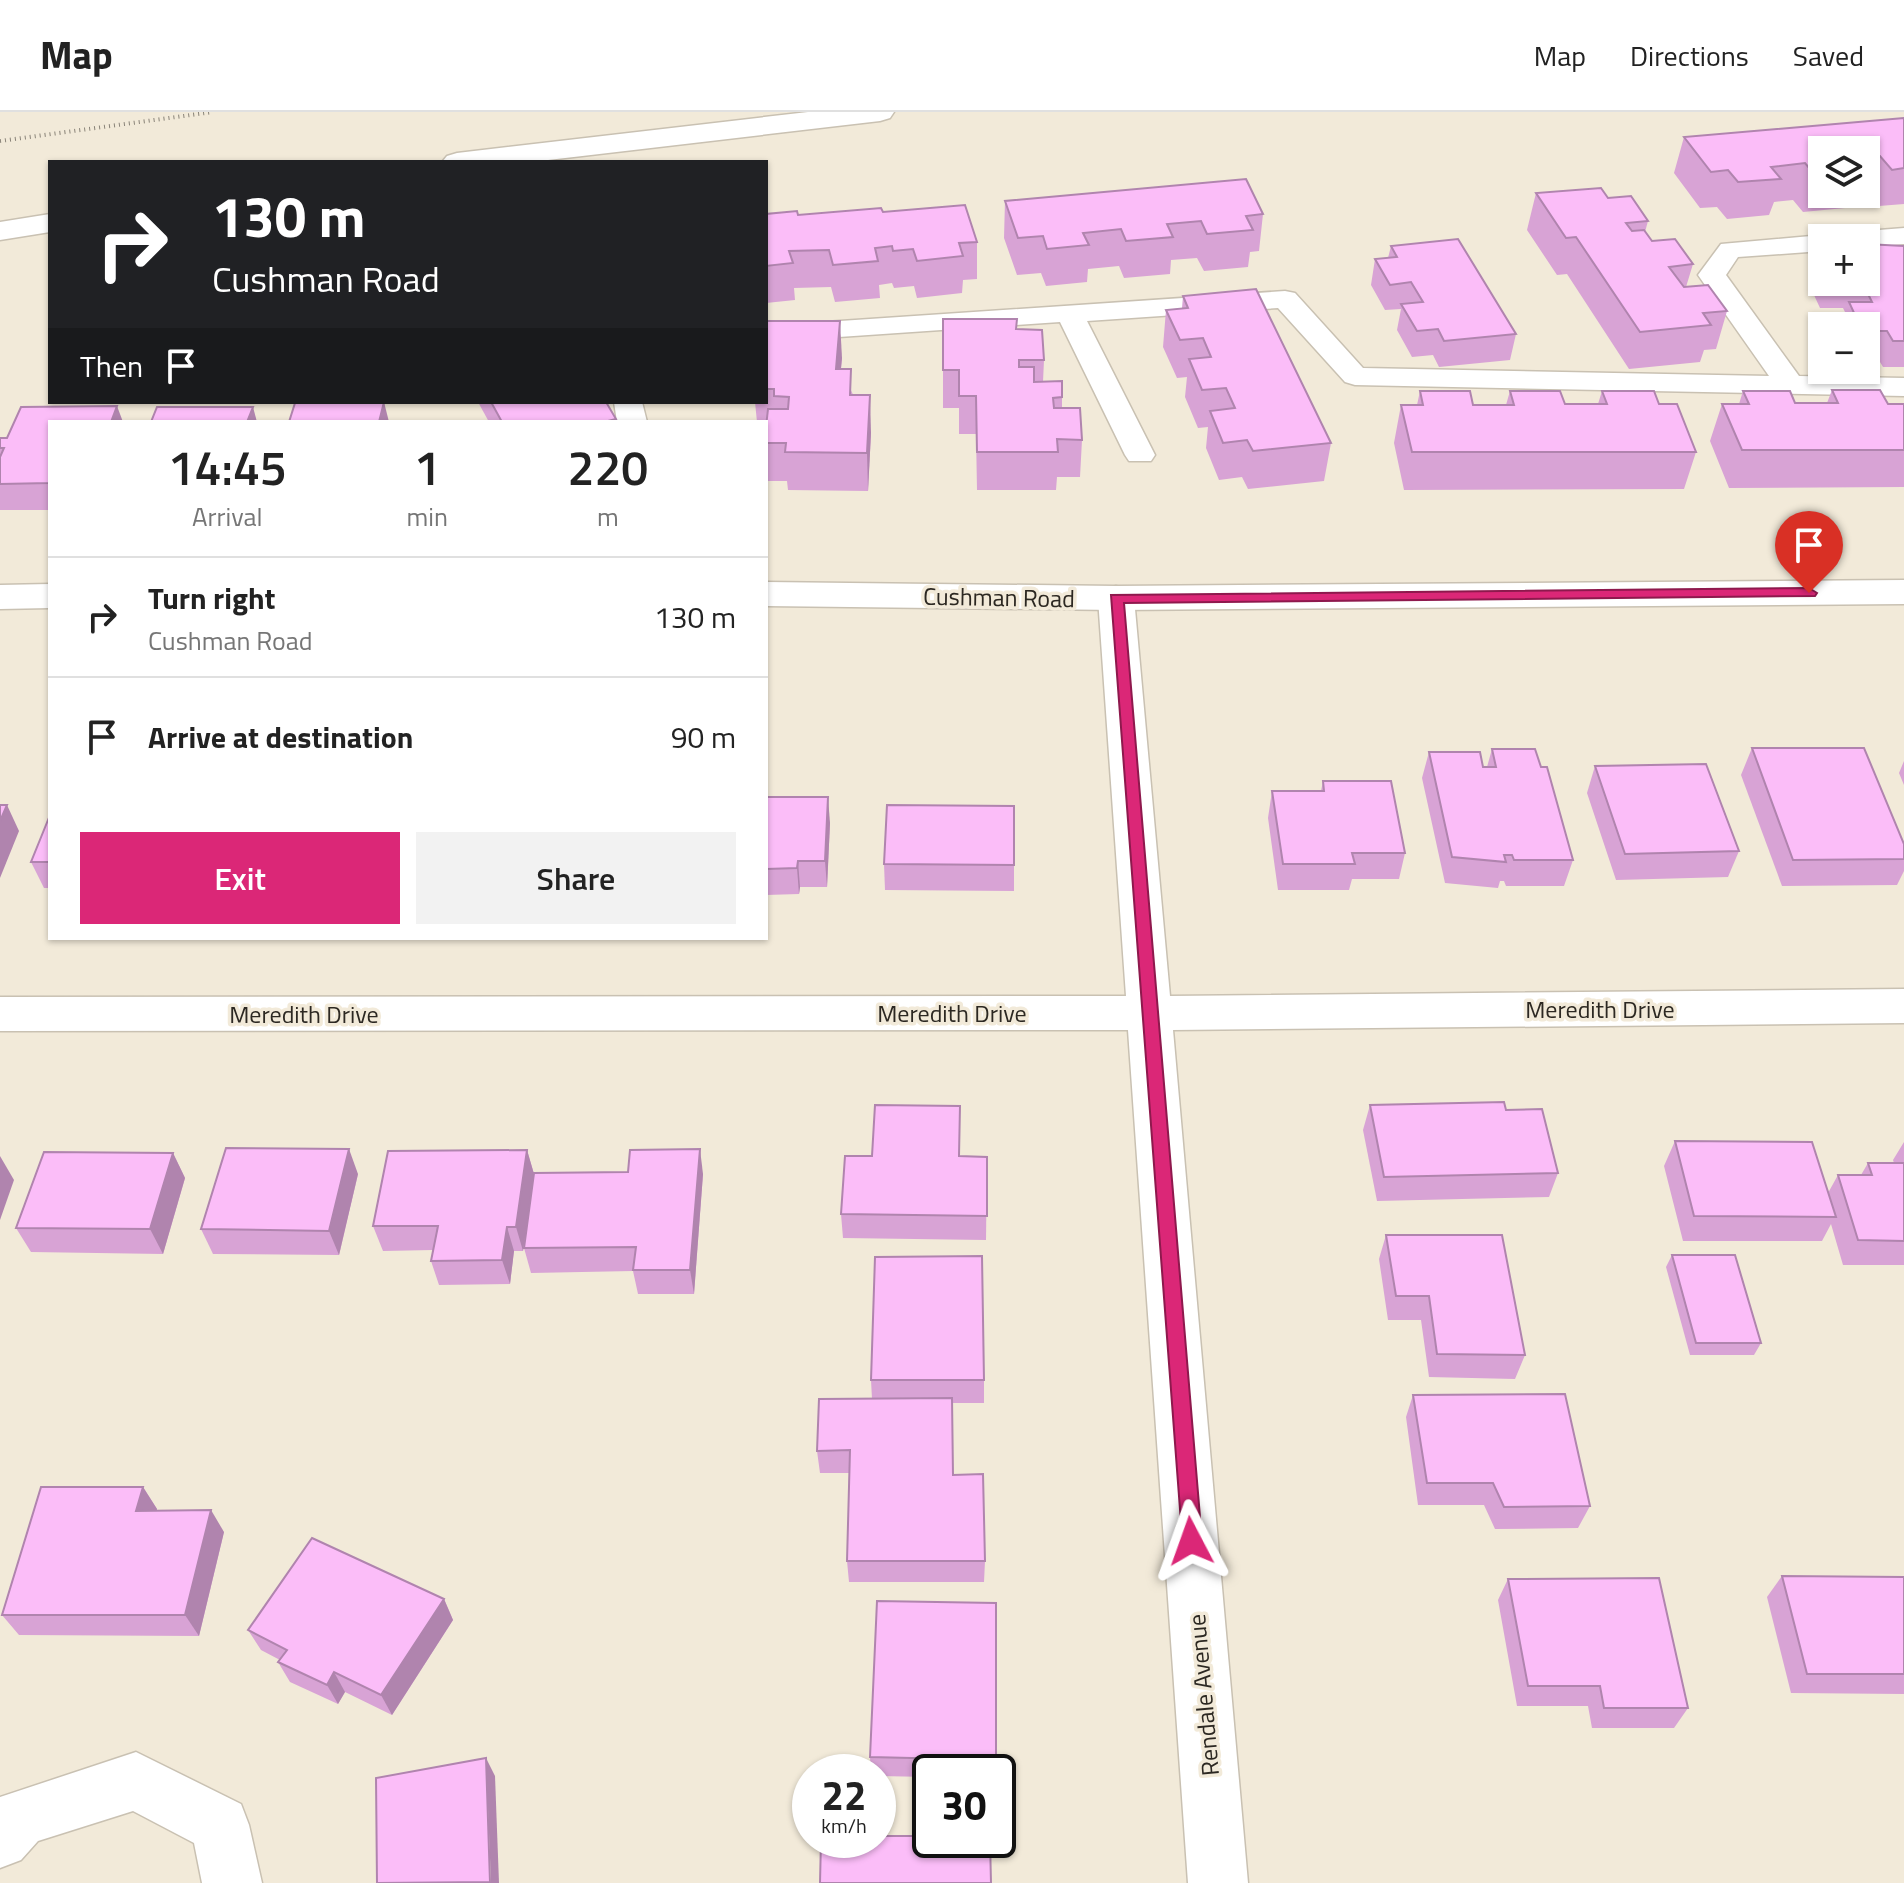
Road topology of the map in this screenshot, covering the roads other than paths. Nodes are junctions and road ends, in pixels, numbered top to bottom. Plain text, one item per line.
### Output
1 (880, 112) edge
2 (474, 160) edge
3 (48, 223) edge
4 (0, 231) edge
5 (1904, 236) edge
6 (1880, 238) edge
7 (1808, 244) edge
8 (1070, 315) junction
9 (768, 334) edge
10 (1791, 386) junction
11 (1904, 387) edge
12 (1140, 455) dead end
13 (1904, 592) edge
14 (768, 594) edge
15 (48, 596) edge
16 (0, 597) edge
17 (1116, 598) junction
18 (1904, 1006) edge
19 (1148, 1013) junction
20 (0, 1014) edge
21 (0, 1839) edge
22 (232, 1883) edge
23 (1218, 1883) edge

1 - 2 street
3 - 4 street
5 - 6 lane
7 - 10 lane
8 - 9 lane
8 - 10 lane
8 - 12 lane
10 - 11 lane
13 - 17 street, Cushman Road
14 - 17 street, Cushman Road
15 - 16 street
17 - 19 street, Rendale Avenue
18 - 19 street, Meredith Drive
19 - 20 street, Meredith Drive
19 - 23 street, Rendale Avenue
21 - 22 street

